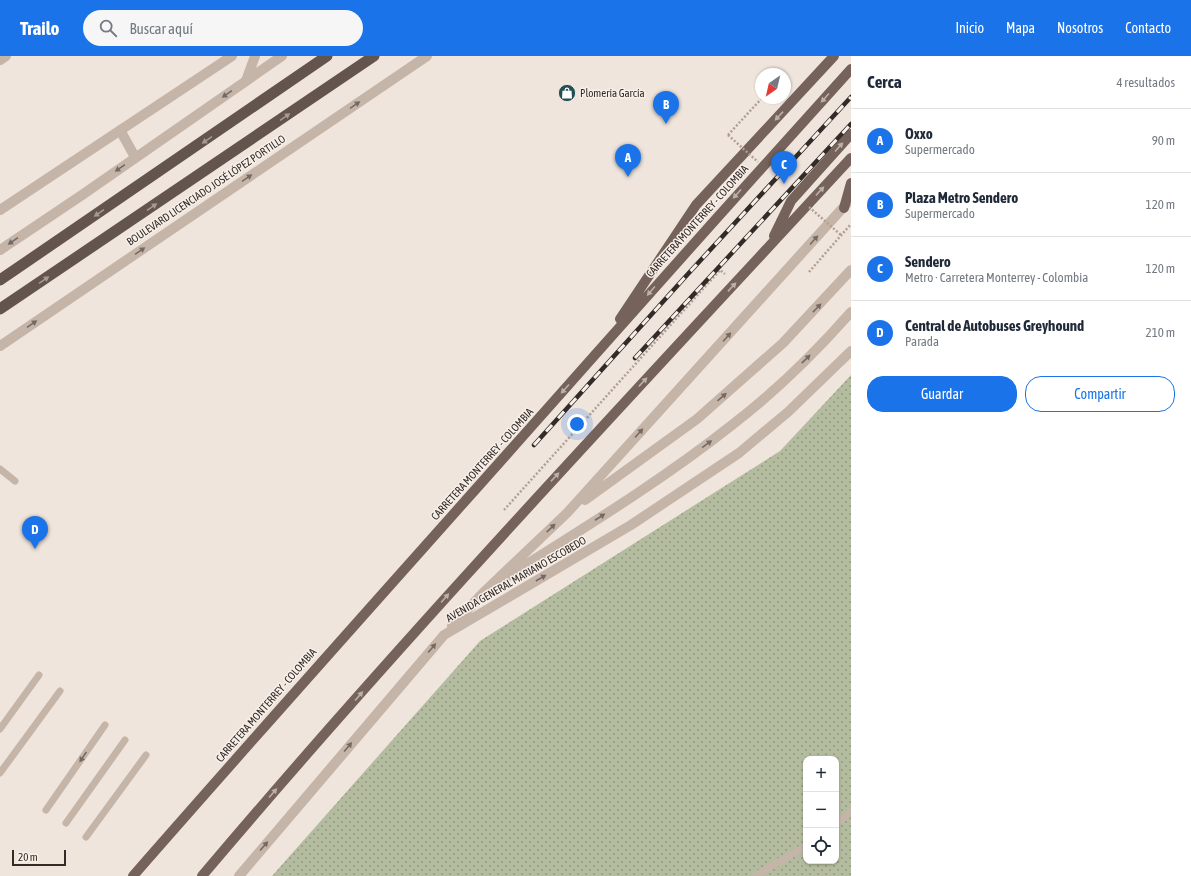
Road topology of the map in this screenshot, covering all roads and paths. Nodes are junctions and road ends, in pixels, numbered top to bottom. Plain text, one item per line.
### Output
1 (6, 56) edge
2 (232, 56) edge
3 (255, 56) edge
4 (282, 56) edge
5 (327, 56) edge
6 (374, 56) edge
7 (427, 56) edge
8 (834, 56) edge
9 (0, 60) edge
10 (851, 69) edge
11 (246, 81) junction
12 (756, 104) edge
13 (120, 130) junction
14 (851, 134) edge
15 (135, 158) junction
16 (851, 158) edge
17 (758, 162) dead end
18 (851, 184) edge
19 (851, 199) edge
20 (809, 207) dead end
21 (844, 208) junction
22 (0, 210) edge
23 (851, 224) edge
24 (841, 235) junction
25 (768, 247) junction
26 (0, 250) edge
27 (851, 270) edge
28 (809, 272) dead end
29 (0, 280) edge
30 (0, 309) edge
31 (851, 312) edge
32 (0, 346) edge
33 (851, 351) edge
34 (595, 355) junction
35 (0, 469) edge
36 (15, 481) dead end
37 (567, 513) junction
38 (485, 591) junction
39 (444, 635) junction
40 (39, 675) dead end
41 (60, 691) dead end
42 (105, 724) dead end
43 (0, 729) edge
44 (125, 740) dead end
45 (146, 755) dead end
46 (0, 773) edge
47 (46, 810) dead end
48 (851, 812) edge
49 (839, 822) edge
50 (66, 824) dead end
51 (86, 837) dead end
52 (803, 848) edge
53 (133, 876) edge
54 (202, 876) edge
55 (239, 876) edge
56 (755, 876) edge

1 - 9 street
2 - 13 street
3 - 11 street
4 - 11 street
5 -> 29 highway
30 -> 6 highway, BOULEVARD LICENCIADO JOSÉ LÓPEZ PORTILLO
32 -> 7 street, BOULEVARD LICENCIADO JOSÉ LÓPEZ PORTILLO
8 -> 34 main road
10 -> 34 main road, CARRETERA MONTERREY - COLOMBIA
11 -> 15 street
12 - 17 path, bridge
13 - 15 street
13 - 22 street
25 -> 14 main road
15 -> 26 street
25 -> 16 main road
18 - 21 main road
19 - 21 street
20 - 24 path, bridge
37 -> 21 street
23 - 24 path
24 - 28 path
54 -> 25 main road
37 -> 27 street
38 -> 31 street
39 -> 33 street, AVENIDA GENERAL MARIANO ESCOBEDO
34 -> 53 main road, CARRETERA MONTERREY - COLOMBIA
35 - 36 lane
38 -> 37 street
38 - 39 street
55 -> 39 street, AVENIDA GENERAL MARIANO ESCOBEDO
40 - 43 lane
41 - 46 lane
42 -> 47 lane
44 - 50 lane
45 - 51 lane
48 - 49 lane
52 - 56 lane

